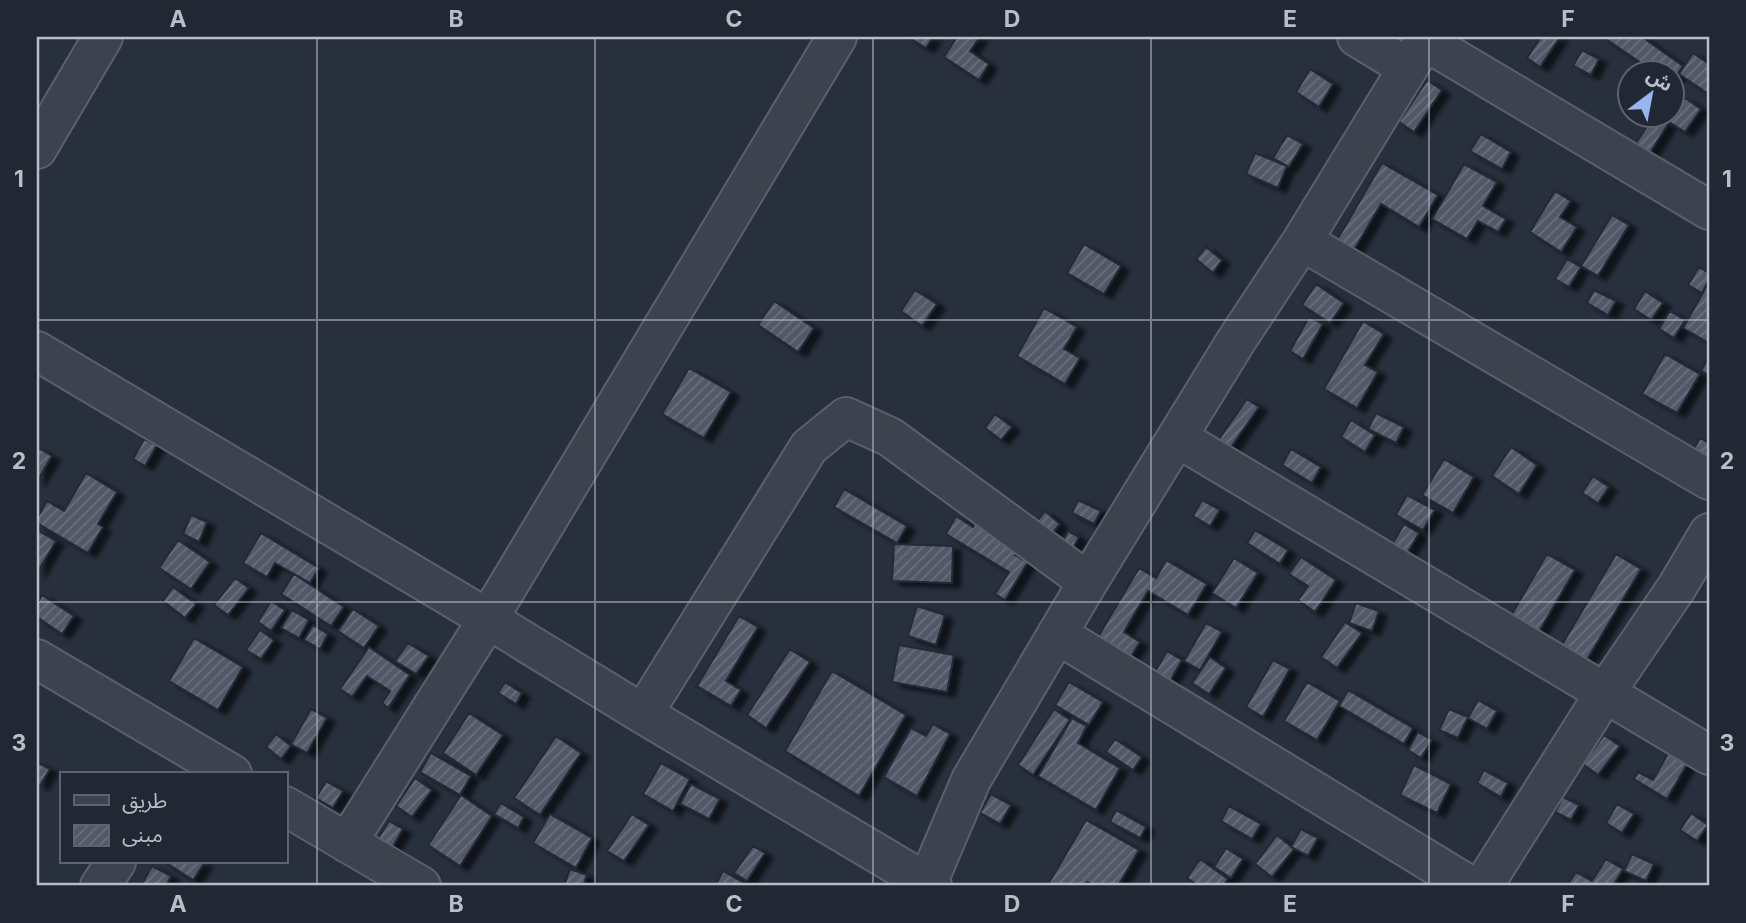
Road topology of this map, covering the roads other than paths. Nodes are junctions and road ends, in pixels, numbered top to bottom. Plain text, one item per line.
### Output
1 (103, 37) edge
2 (837, 37) edge
3 (1357, 37) edge
4 (1420, 48) edge
5 (42, 129) edge
6 (1709, 210) edge
7 (1301, 240) junction
8 (37, 351) edge
9 (1178, 438) junction
10 (1709, 480) edge
11 (1709, 533) edge
12 (1088, 582) junction
13 (488, 618) junction
14 (1057, 634) junction
15 (37, 659) edge
16 (1605, 693) junction
17 (643, 714) junction
18 (1709, 755) edge
19 (178, 761) edge
20 (224, 772) edge
21 (287, 807) edge
22 (347, 843) junction
23 (115, 864) edge
24 (929, 885) edge
25 (100, 886) edge
26 (421, 886) edge
27 (1470, 886) edge
28 (1483, 886) edge

1 - 5 street
2 - 13 street
3 - 4 street
4 - 6 street
4 - 7 street
7 - 9 street
7 - 10 street
8 - 13 street
9 - 12 street
9 - 16 street
11 - 16 street
12 - 14 street
12 - 17 street
13 - 17 street
13 - 22 street
14 - 24 street
14 - 27 street
15 - 19 street
16 - 18 street
16 - 28 street
17 - 24 street
19 - 20 street
21 - 22 street
22 - 26 street
23 - 25 street

